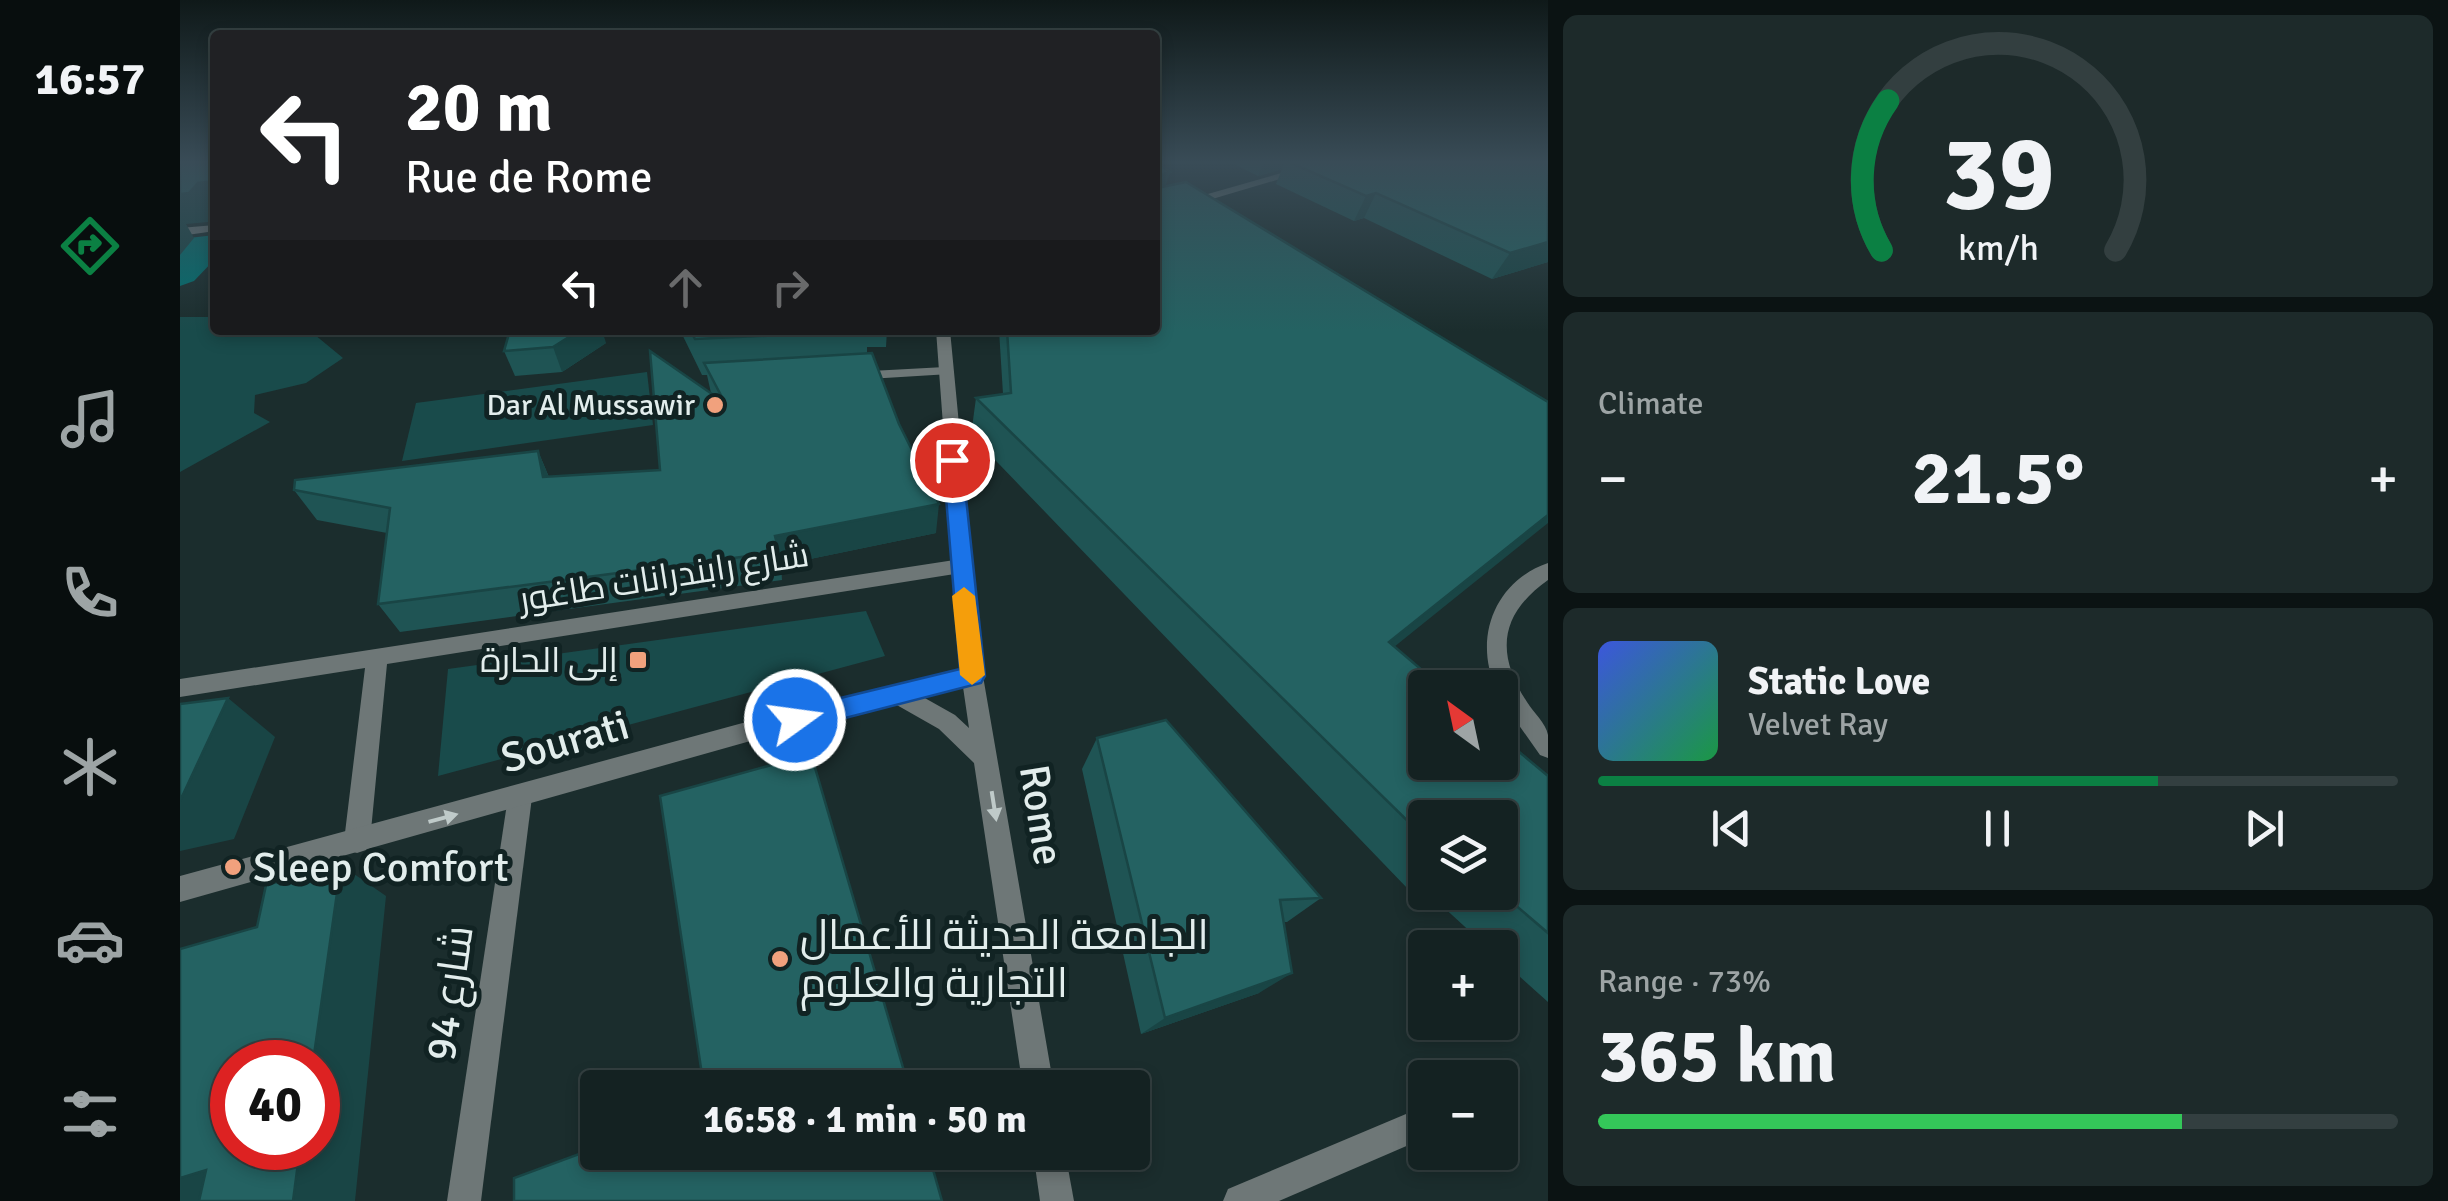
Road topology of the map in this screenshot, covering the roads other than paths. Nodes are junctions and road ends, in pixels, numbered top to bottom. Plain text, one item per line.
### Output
1 (210, 229) edge
2 (180, 232) edge
3 (943, 335) edge
4 (944, 371) junction
5 (829, 377) edge
6 (961, 566) junction
7 (1548, 570) edge
8 (377, 656) junction
9 (972, 676) junction
10 (180, 688) edge
11 (896, 694) junction
12 (1548, 748) edge
13 (987, 760) junction
14 (520, 797) junction
15 (357, 842) junction
16 (180, 888) edge
17 (1035, 1070) edge
18 (1408, 1129) edge
19 (1052, 1170) edge
20 (464, 1201) edge
21 (1056, 1201) edge
22 (1240, 1201) edge

1 - 2 street
3 - 4 street, Rome
4 - 5 street
4 - 6 street, Rome
6 - 8 street, شارع رابندرانات طاغور
6 - 9 street, Rome
7 - 12 street
8 - 10 street, شارع رابندرانات طاغور
8 - 15 street
9 - 11 street, Sourati
9 - 13 street, Rome
11 - 13 street
11 - 14 street, Sourati
13 -> 17 street, Rome
15 -> 14 street, Sourati
14 - 20 street, شارع 94
15 - 16 street, Sourati
18 - 22 street
19 - 21 street

